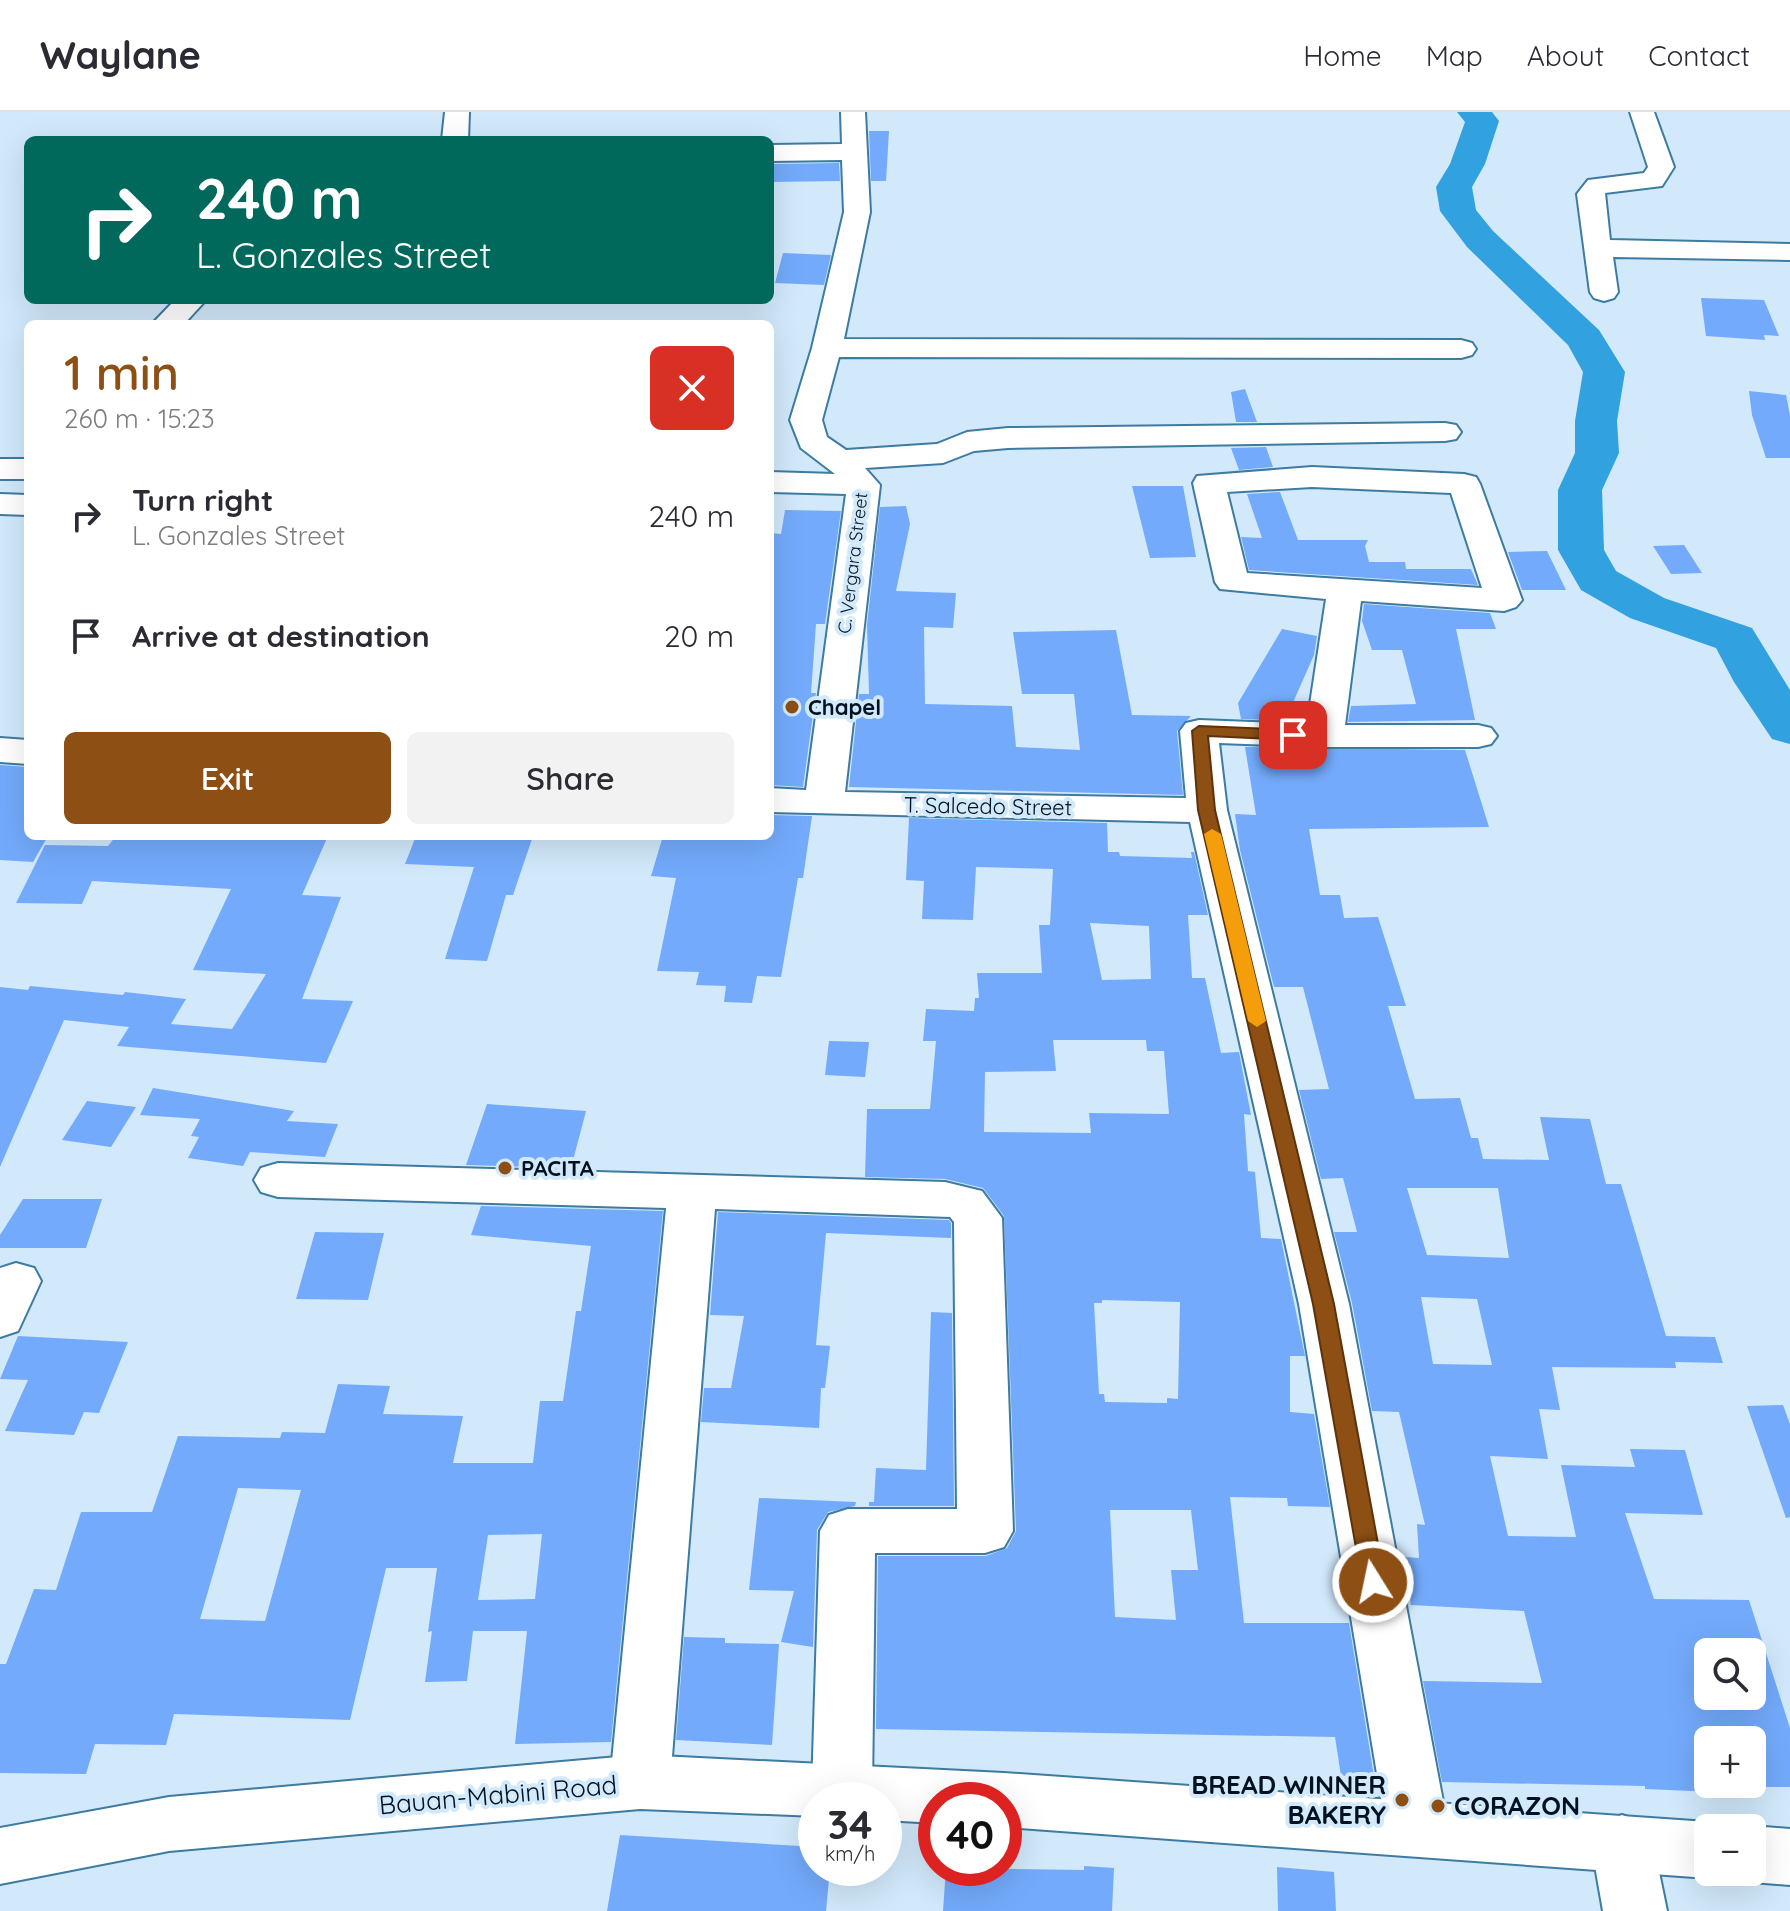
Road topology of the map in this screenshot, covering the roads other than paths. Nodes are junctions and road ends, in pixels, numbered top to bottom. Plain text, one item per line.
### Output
1 (457, 112) edge
2 (853, 112) edge
3 (1642, 112) edge
4 (455, 136) edge
5 (853, 152) junction
6 (774, 153) edge
7 (1598, 248) junction
8 (1790, 252) edge
9 (1604, 292) dead end
10 (188, 304) edge
11 (171, 320) edge
12 (827, 348) junction
13 (1461, 349) dead end
14 (1445, 432) dead end
15 (839, 460) junction
16 (0, 469) edge
17 (24, 469) edge
18 (774, 482) edge
19 (864, 485) junction
20 (0, 504) edge
21 (24, 505) edge
22 (1345, 591) junction
23 (1324, 736) junction
24 (1478, 736) dead end
25 (0, 750) edge
26 (24, 752) edge
27 (774, 800) edge
28 (824, 803) junction
29 (1207, 810) junction
30 (278, 1180) dead end
31 (692, 1191) junction
32 (640, 1782) junction
33 (842, 1782) edge
34 (798, 1788) edge
35 (1022, 1801) edge
36 (1417, 1828) junction
37 (1622, 1843) junction
38 (1694, 1849) edge
39 (1766, 1855) edge
40 (0, 1856) edge
41 (1790, 1857) edge
42 (1635, 1911) edge

1 - 4 street
2 - 5 street, C. Vergara Street
3 - 7 street
5 - 6 street
5 - 12 street, C. Vergara Street
7 - 8 street
7 - 9 street
10 - 11 street
12 - 13 street
12 - 15 street, C. Vergara Street
14 - 15 street
15 - 19 street, C. Vergara Street
16 - 17 street
18 - 19 street
19 - 28 street, C. Vergara Street
20 - 21 street
22 - 22 street
22 - 23 street
23 - 24 street
23 - 29 street
25 - 26 street
27 - 28 street, T. Salcedo Street
28 - 29 street, T. Salcedo Street
29 - 36 street
30 - 31 street
31 - 32 street
31 - 33 street
32 - 34 street, Bauan-Mabini Road
32 - 40 street, Bauan-Mabini Road
35 - 36 street, Bauan-Mabini Road
36 - 37 street, Bauan-Mabini Road
37 - 38 street, Bauan-Mabini Road
37 - 42 street
39 - 41 street

